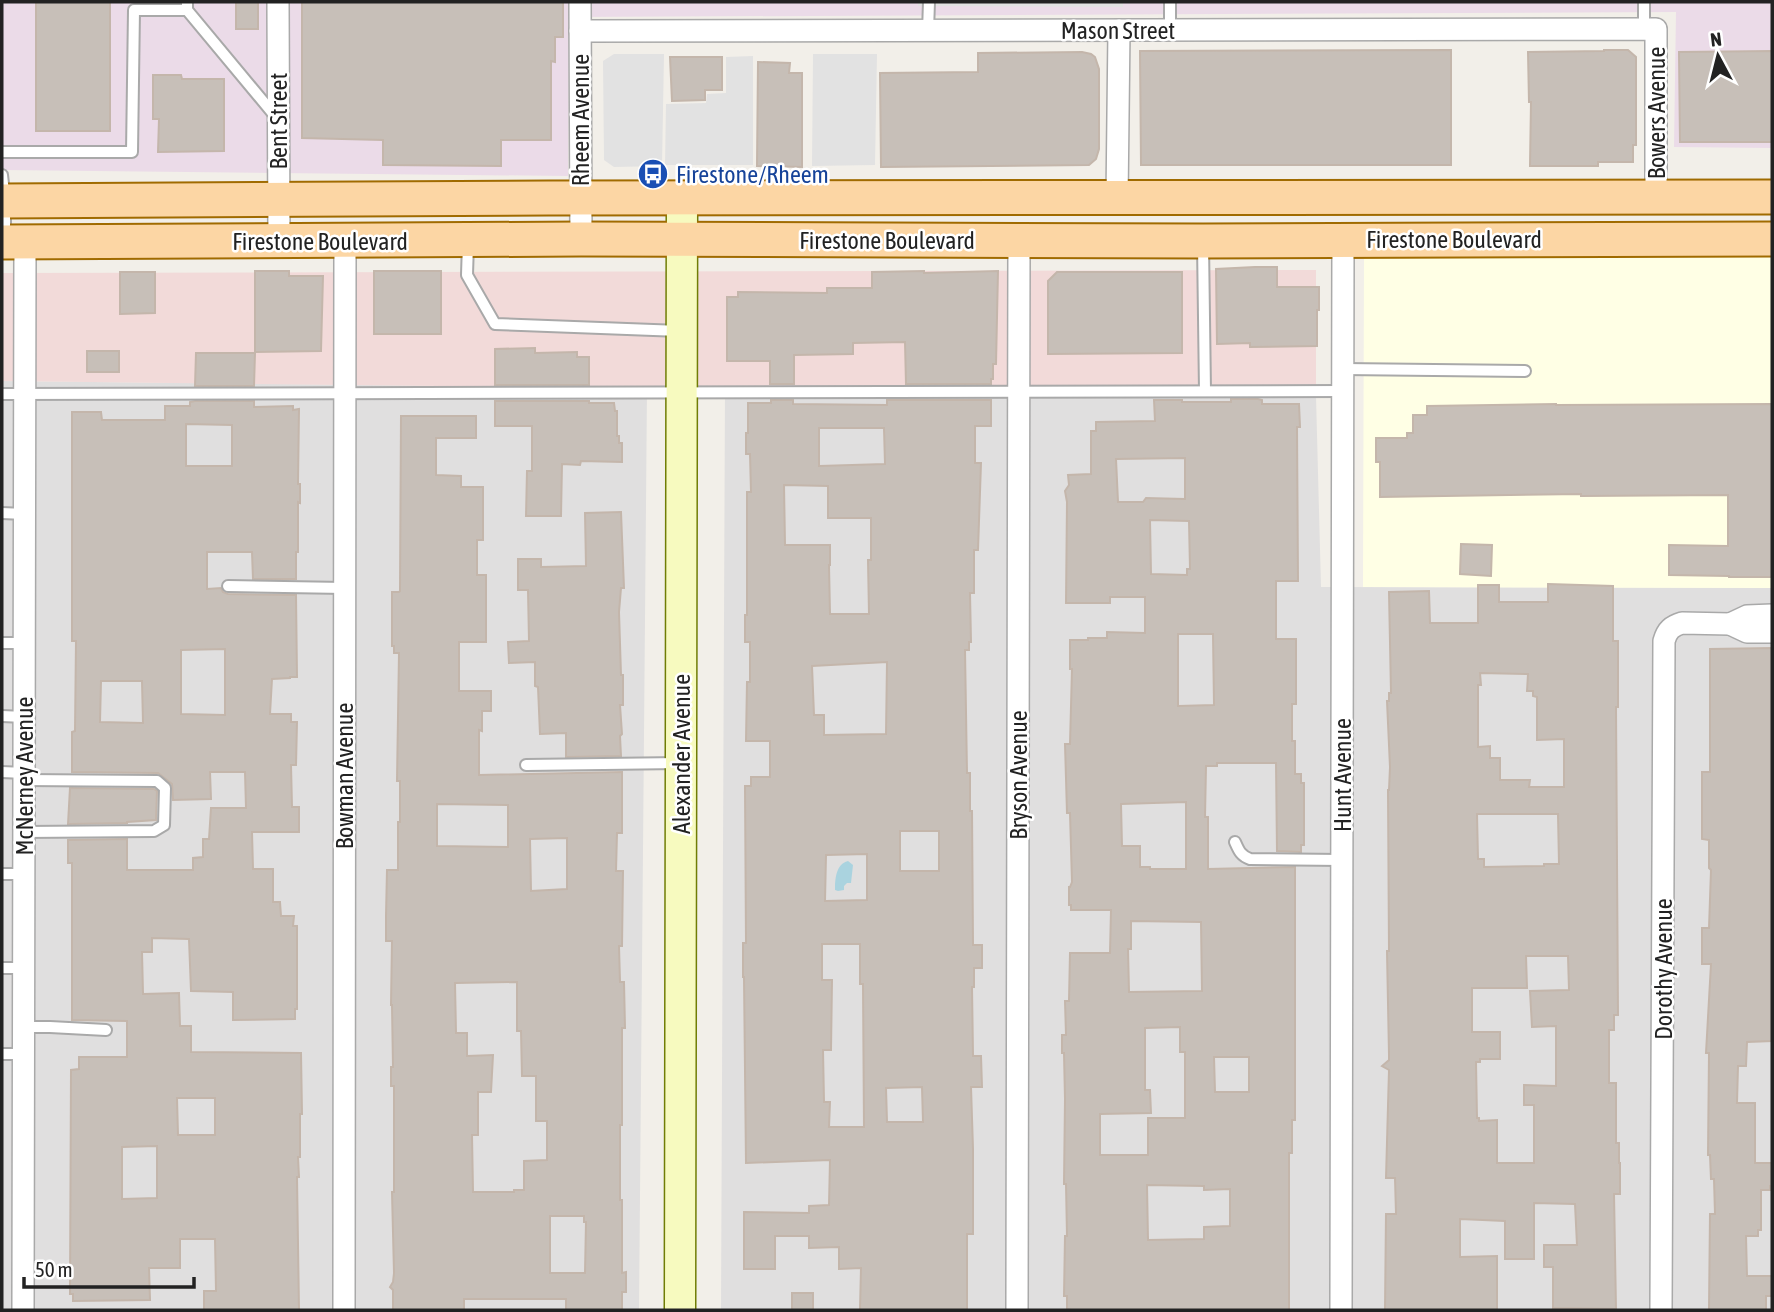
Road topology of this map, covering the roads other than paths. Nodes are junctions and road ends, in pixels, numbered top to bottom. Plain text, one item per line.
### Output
1 (278, 2) edge
2 (580, 2) edge
3 (929, 2) edge
4 (1170, 2) edge
5 (1644, 2) edge
6 (187, 6) edge
7 (1650, 29) junction
8 (1119, 30) junction
9 (1170, 30) junction
10 (580, 31) junction
11 (928, 31) junction
12 (278, 120) junction
13 (2, 152) edge
14 (3, 192) edge
15 (1656, 197) junction
16 (1772, 197) edge
17 (580, 198) junction
18 (682, 198) junction
19 (1116, 199) junction
20 (278, 200) junction
21 (581, 239) junction
22 (1772, 239) edge
23 (468, 240) junction
24 (682, 240) junction
25 (1019, 240) junction
26 (1343, 240) junction
27 (279, 241) junction
28 (345, 241) junction
29 (1203, 241) junction
30 (10, 242) edge
31 (682, 331) junction
32 (1343, 369) junction
33 (1525, 371) dead end
34 (1205, 391) junction
35 (1343, 391) junction
36 (1019, 392) junction
37 (345, 393) junction
38 (682, 393) junction
39 (2, 394) edge
40 (25, 394) junction
41 (2, 513) edge
42 (24, 514) junction
43 (228, 586) dead end
44 (345, 588) junction
45 (1772, 615) edge
46 (1730, 624) junction
47 (1772, 632) edge
48 (2, 643) edge
49 (24, 643) junction
50 (2, 716) edge
51 (24, 717) junction
52 (681, 763) junction
53 (526, 765) dead end
54 (2, 772) edge
55 (24, 776) junction
56 (24, 832) junction
57 (1235, 842) dead end
58 (1342, 860) junction
59 (2, 874) edge
60 (24, 874) junction
61 (2, 968) edge
62 (23, 968) junction
63 (23, 1027) junction
64 (106, 1030) dead end
65 (2, 1054) edge
66 (23, 1054) junction
67 (23, 1310) edge
68 (344, 1310) edge
69 (680, 1310) edge
70 (1017, 1310) edge
71 (1341, 1310) edge
72 (1661, 1310) edge

1 - 12 street, Bent Street
2 - 10 street, Rheem Avenue
3 - 11 lane
4 - 9 lane
5 - 7 lane
6 - 12 lane
6 - 13 lane
7 - 9 street, Mason Street
7 - 15 street, Bowers Avenue
8 - 9 street, Mason Street
8 - 11 street, Mason Street
8 - 19 street
10 - 11 street, Mason Street
10 - 17 street, Rheem Avenue
12 - 20 street, Bent Street
14 - 20 main road, Firestone Boulevard
14 - 30 lane
15 - 16 main road, Firestone Boulevard
15 - 19 main road, Firestone Boulevard
17 - 18 main road, Firestone Boulevard
17 - 20 main road, Firestone Boulevard
17 - 21 street, Rheem Avenue
18 - 19 main road, Firestone Boulevard
18 - 24 street, Alexander Avenue
20 - 27 street, Bent Street
21 - 23 main road, Firestone Boulevard
21 - 24 main road, Firestone Boulevard
22 - 26 main road, Firestone Boulevard
23 - 28 main road, Firestone Boulevard
23 - 31 lane
24 - 25 main road, Firestone Boulevard
24 - 31 street, Alexander Avenue
25 - 29 main road, Firestone Boulevard
25 - 36 street, Bryson Avenue
26 - 29 main road, Firestone Boulevard
26 - 32 street, Hunt Avenue
27 - 28 main road, Firestone Boulevard
27 - 30 main road, Firestone Boulevard
28 - 37 street, Bowman Avenue
29 - 34 lane
30 - 40 street, McNerney Avenue
31 - 38 street, Alexander Avenue
32 - 33 lane
32 - 35 street, Hunt Avenue
34 - 35 lane
34 - 36 lane
35 - 58 street, Hunt Avenue
36 - 38 lane
36 - 70 street, Bryson Avenue
37 - 38 lane
37 - 40 lane
37 - 44 street, Bowman Avenue
38 - 52 street, Alexander Avenue
39 - 40 lane
40 - 42 street, McNerney Avenue
41 - 42 lane
42 - 49 street, McNerney Avenue
43 - 44 lane
44 - 68 street, Bowman Avenue
45 - 46 street
46 - 47 street
46 - 72 street, Dorothy Avenue
48 - 49 lane
49 - 51 street, McNerney Avenue
50 - 51 lane
51 - 55 street, McNerney Avenue
52 - 53 lane
52 - 69 street, Alexander Avenue
54 - 55 lane
55 - 56 street, McNerney Avenue
55 - 56 lane
56 - 60 street, McNerney Avenue
57 - 58 lane
58 - 71 street, Hunt Avenue
59 - 60 lane
60 - 62 street, McNerney Avenue
61 - 62 lane
62 - 63 street, McNerney Avenue
63 - 64 lane
63 - 66 street, McNerney Avenue
65 - 66 lane
66 - 67 street, McNerney Avenue

